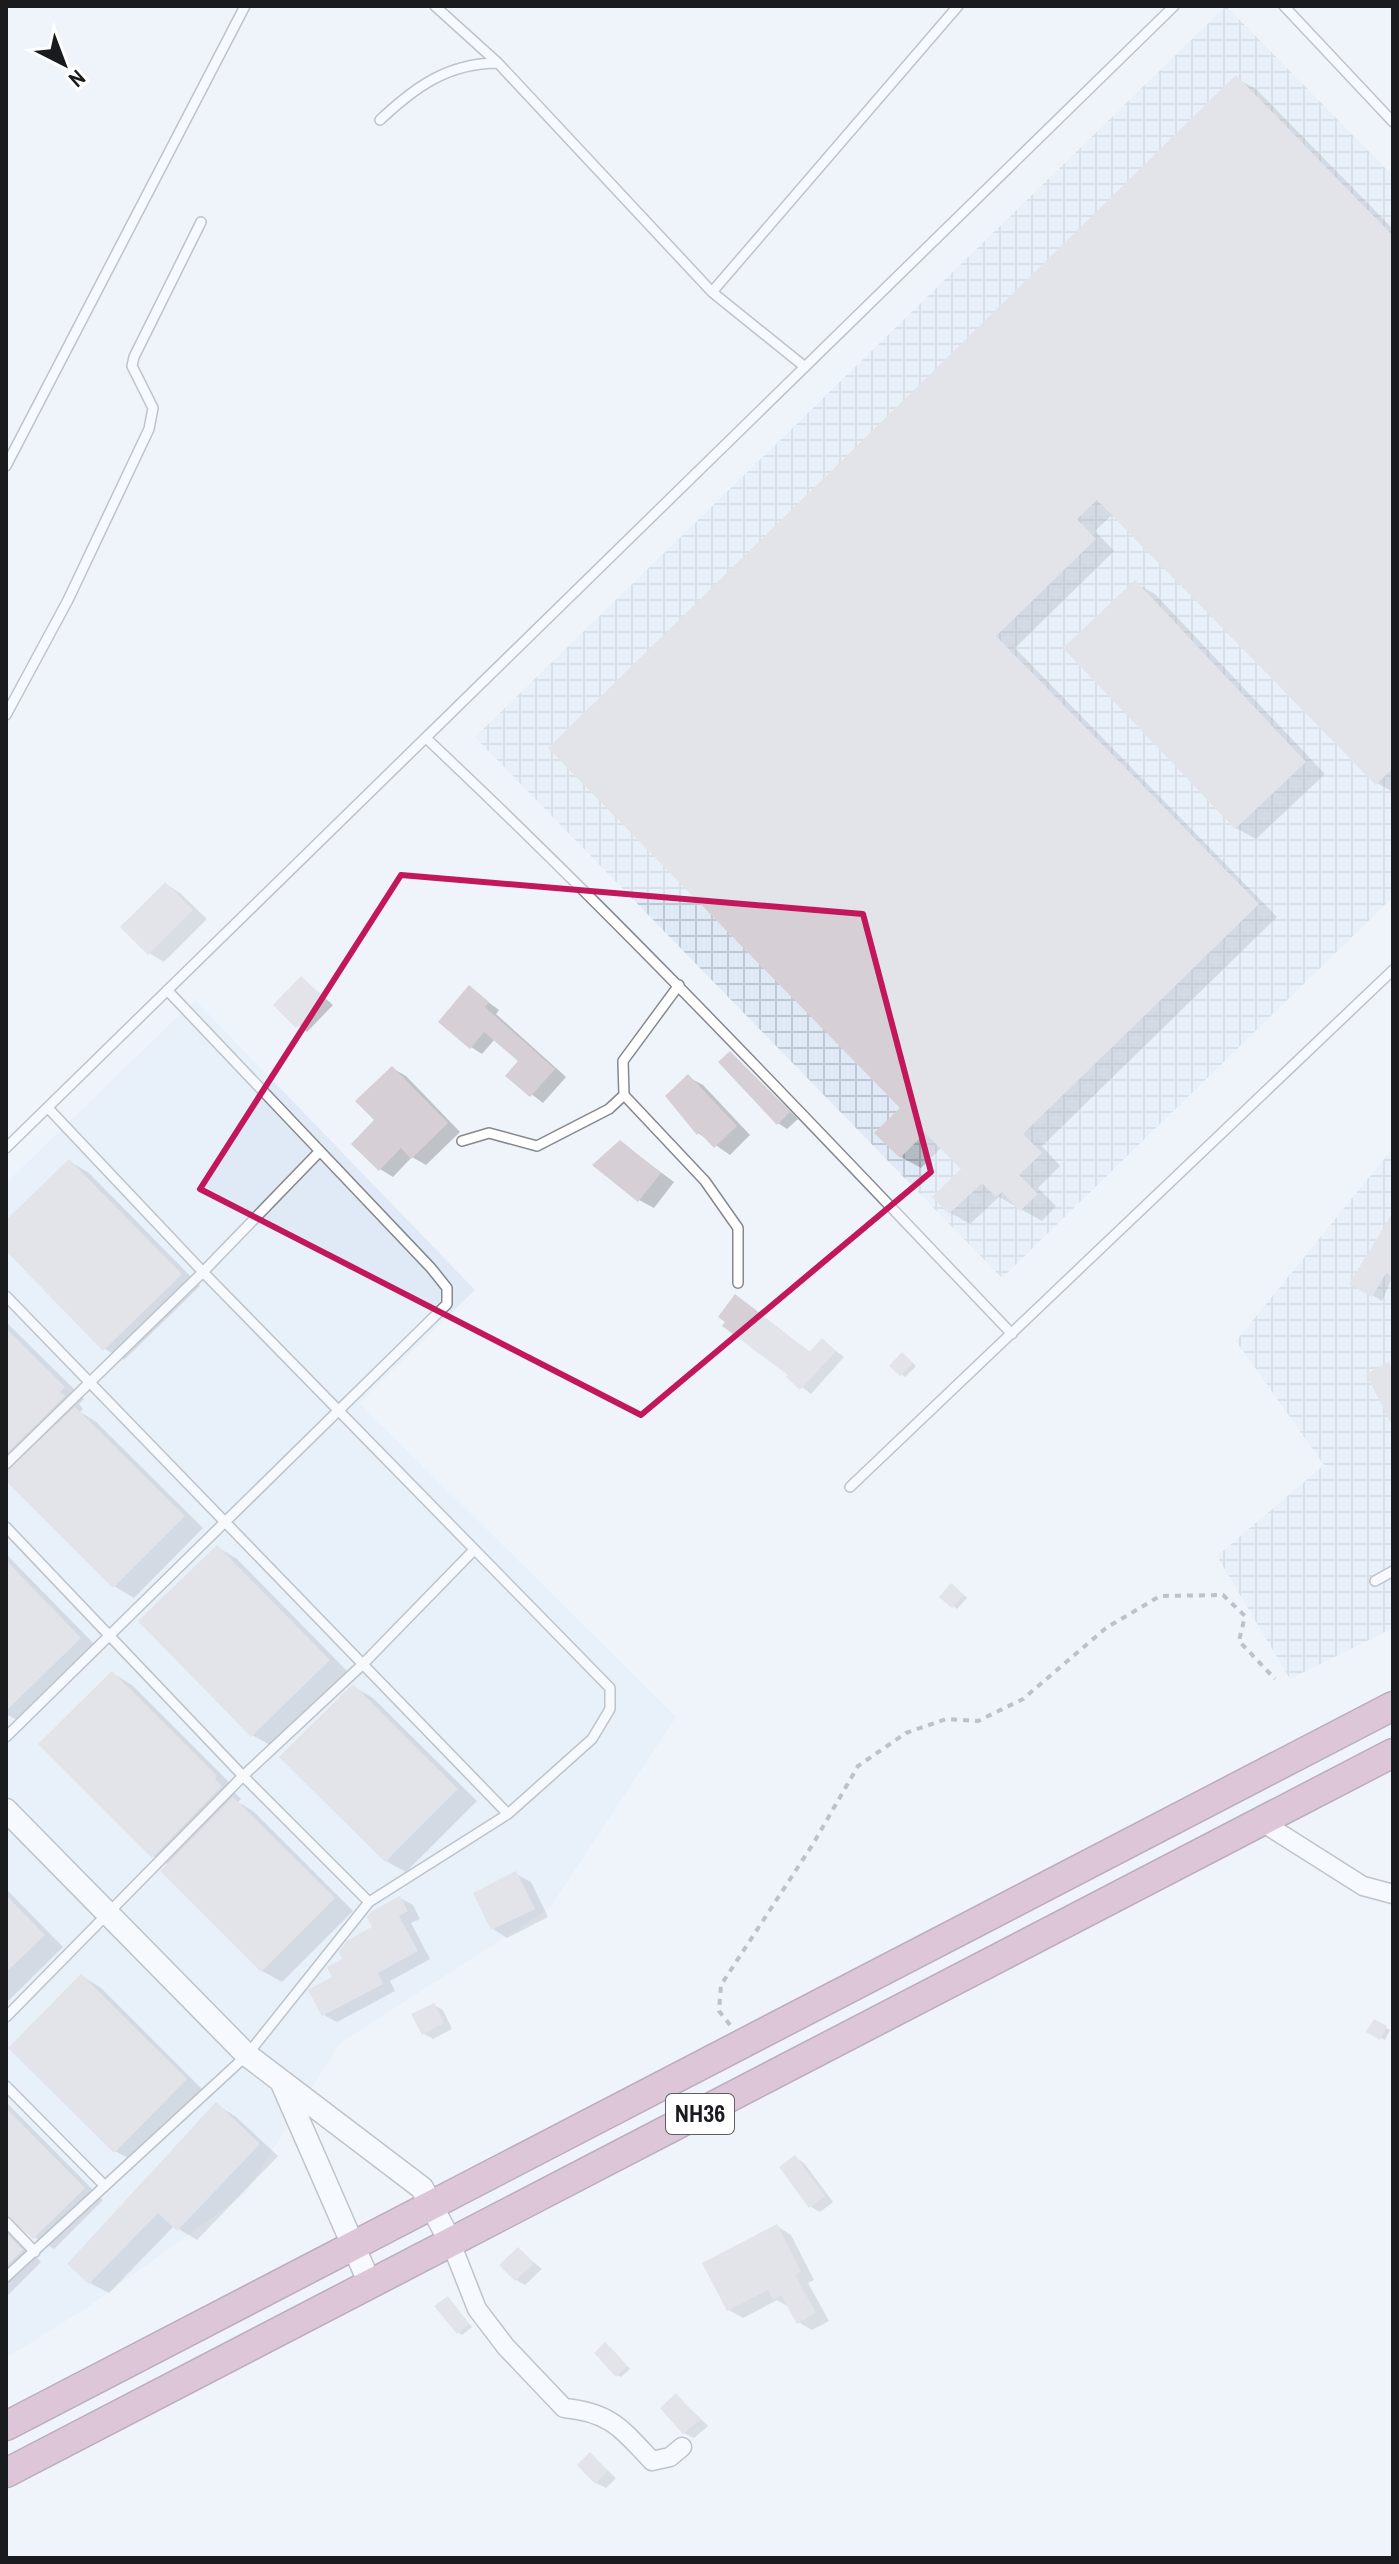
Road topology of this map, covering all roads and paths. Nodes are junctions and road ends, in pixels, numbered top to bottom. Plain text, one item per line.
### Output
1 (245, 6) edge
2 (435, 6) edge
3 (958, 6) edge
4 (1174, 6) edge
5 (1284, 6) edge
6 (498, 63) junction
7 (380, 120) dead end
8 (1393, 122) edge
9 (201, 222) dead end
10 (712, 292) junction
11 (805, 367) junction
12 (6, 466) edge
13 (6, 715) edge
14 (426, 738) junction
15 (1393, 970) edge
16 (679, 985) junction
17 (167, 990) junction
18 (624, 1095) junction
19 (48, 1108) junction
20 (462, 1141) dead end
21 (6, 1148) edge
22 (320, 1151) junction
23 (203, 1272) junction
24 (738, 1283) dead end
25 (6, 1296) edge
26 (1012, 1334) junction
27 (88, 1382) junction
28 (340, 1409) junction
29 (6, 1464) edge
30 (850, 1487) dead end
31 (223, 1524) junction
32 (6, 1527) edge
33 (474, 1550) junction
34 (1393, 1571) edge
35 (1375, 1581) dead end
36 (109, 1636) junction
37 (362, 1665) junction
38 (1275, 1679) dead end
39 (1393, 1706) edge
40 (6, 1737) edge
41 (1393, 1753) edge
42 (243, 1776) junction
43 (6, 1810) edge
44 (508, 1814) junction
45 (1262, 1822) junction
46 (1393, 1894) edge
47 (369, 1902) junction
48 (108, 1914) junction
49 (6, 2017) edge
50 (744, 2043) junction
51 (247, 2055) junction
52 (279, 2078) junction
53 (6, 2086) edge
54 (105, 2186) junction
55 (433, 2204) junction
56 (6, 2222) edge
57 (451, 2243) junction
58 (354, 2245) junction
59 (35, 2252) junction
60 (6, 2277) edge
61 (370, 2284) junction
62 (6, 2426) edge
63 (682, 2447) dead end
64 (6, 2473) edge

1 - 12 lane
2 - 6 lane
3 - 10 lane
4 - 11 lane
5 - 8 lane
6 - 7 lane
6 - 10 lane
9 - 13 lane
10 - 11 lane
11 - 14 lane
14 - 16 lane
14 - 17 lane
15 - 26 lane
16 - 18 lane
16 - 26 lane
17 - 19 lane
17 - 22 lane
18 - 20 lane
18 - 24 lane
19 - 21 lane
19 - 23 lane
22 - 23 lane
22 - 28 lane
23 - 27 lane
23 - 28 lane
25 - 27 lane
26 - 30 lane
27 - 29 lane
27 - 31 lane
28 - 31 lane
28 - 33 lane
31 - 36 lane
31 - 37 lane
32 - 36 lane
33 - 37 lane
33 - 44 lane
34 - 35 lane
36 - 40 lane
36 - 42 lane
37 - 42 lane
37 - 44 lane
38 - 50 path
39 - 50 highway, NH36
41 - 45 highway, NH36
42 - 47 lane
42 - 48 lane
43 - 48 street
44 - 47 lane
45 - 46 street
45 - 57 highway, NH36
47 - 51 lane
48 - 49 lane
48 - 51 street
50 - 55 highway, NH36
51 - 52 street
51 - 54 lane
52 - 55 street
52 - 58 street
53 - 54 lane
54 - 59 lane
55 - 57 street
55 - 58 highway, NH36
56 - 59 lane
57 - 61 highway, NH36
57 - 63 street
58 - 61 street
58 - 62 highway, NH36
59 - 60 lane
61 - 64 highway, NH36

